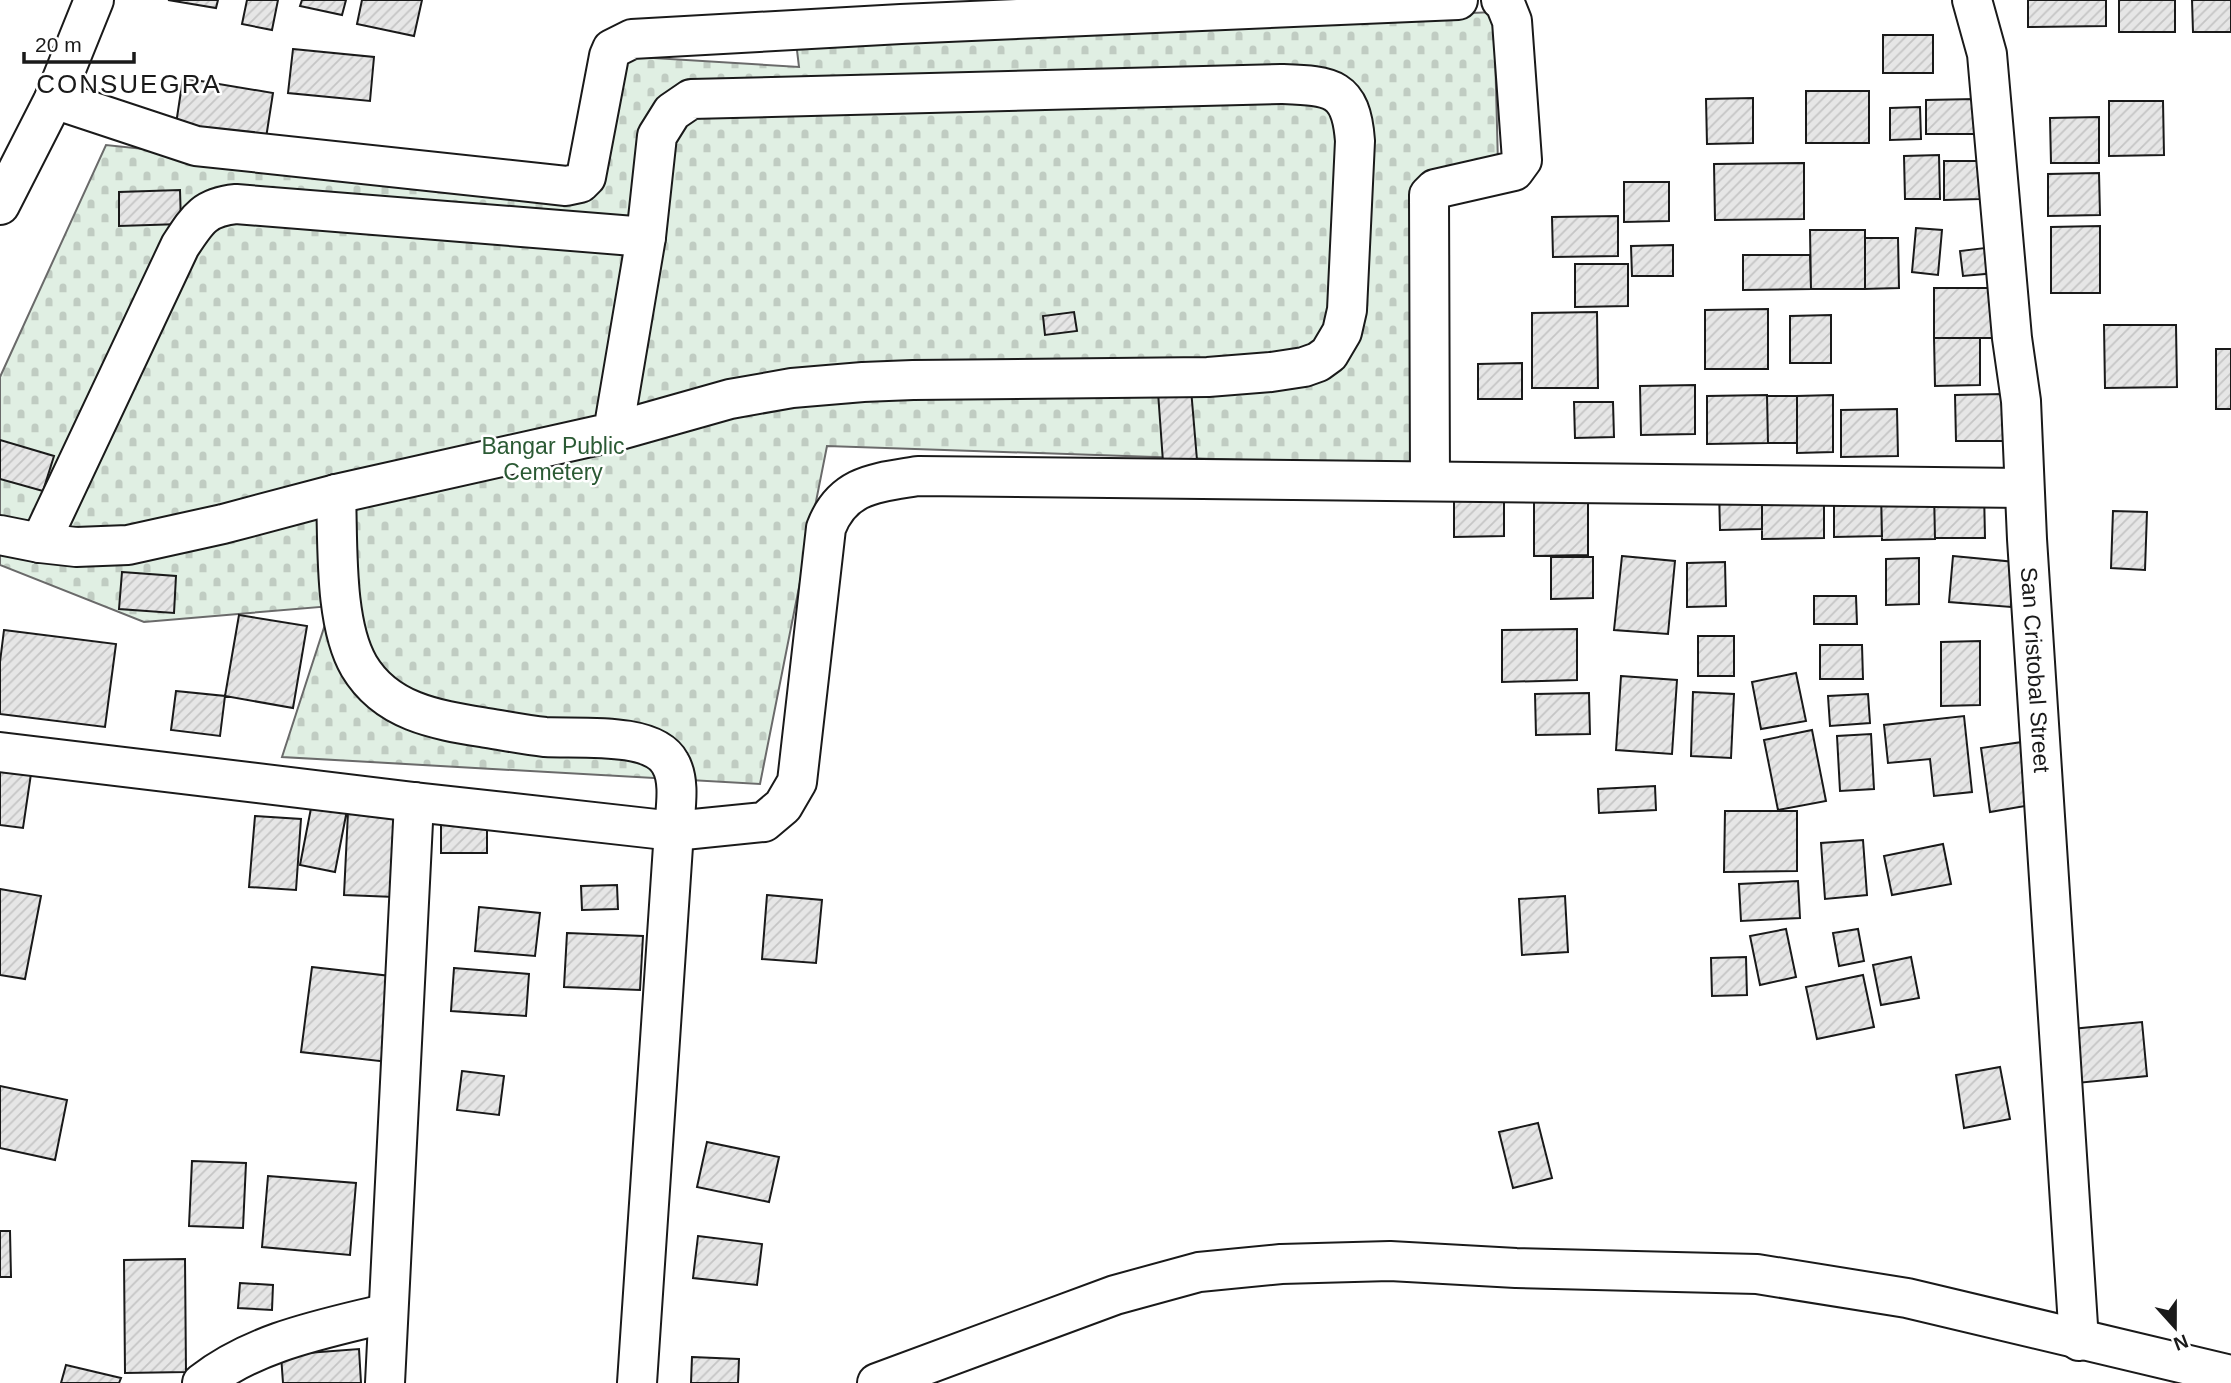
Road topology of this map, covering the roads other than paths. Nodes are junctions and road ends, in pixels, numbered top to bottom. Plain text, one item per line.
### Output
1 (94, 0) edge
2 (1458, 0) edge
3 (1501, 0) edge
4 (1972, 0) edge
5 (54, 99) junction
6 (0, 205) edge
7 (646, 237) junction
8 (613, 432) junction
9 (1430, 481) junction
10 (2024, 488) junction
11 (336, 494) junction
12 (0, 535) edge
13 (40, 543) junction
14 (0, 752) edge
15 (414, 802) junction
16 (674, 831) junction
17 (388, 1313) junction
18 (2079, 1341) junction
19 (2231, 1375) edge
20 (202, 1383) edge
21 (385, 1383) edge
22 (637, 1383) edge
23 (877, 1383) edge

1 - 5 main road
2 - 5 main road
3 - 9 main road
4 - 10 main road, San Cristobal Street
5 - 6 main road
7 - 8 main road
7 - 8 main road
7 - 13 main road
8 - 11 main road
9 - 10 main road
9 - 16 main road
10 - 18 main road, San Cristobal Street
11 - 13 main road
11 - 16 main road
12 - 13 main road
14 - 15 main road
15 - 16 main road
15 - 17 main road
16 - 22 main road
17 - 20 main road
17 - 21 main road
18 - 19 main road
18 - 23 main road

